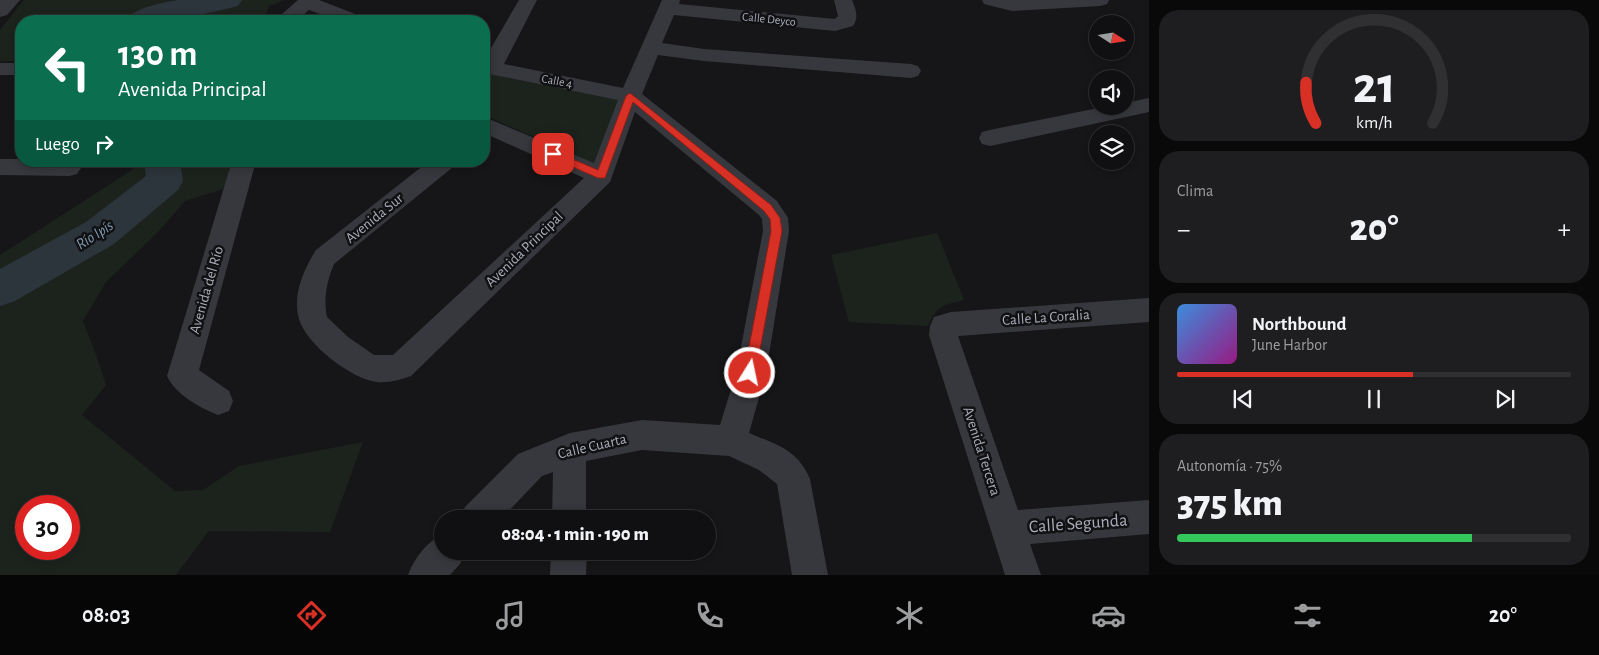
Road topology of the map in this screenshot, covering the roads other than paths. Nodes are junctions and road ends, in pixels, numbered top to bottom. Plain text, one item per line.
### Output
1 (12, 0) edge
2 (528, 0) edge
3 (843, 0) edge
4 (991, 0) edge
5 (1100, 0) edge
6 (309, 1) edge
7 (670, 4) edge
8 (0, 11) edge
9 (292, 15) edge
10 (342, 15) edge
11 (651, 48) junction
12 (490, 62) edge
13 (490, 68) edge
14 (0, 69) edge
15 (15, 69) edge
16 (910, 70) dead end
17 (630, 96) junction
18 (1149, 105) edge
19 (490, 129) edge
20 (990, 138) dead end
21 (242, 167) edge
22 (438, 167) edge
23 (0, 168) edge
24 (69, 168) dead end
25 (601, 176) junction
26 (1149, 310) edge
27 (944, 326) joint
28 (379, 369) joint
29 (218, 401) dead end
30 (732, 441) junction
31 (570, 449) junction
32 (486, 510) edge
33 (569, 510) edge
34 (1149, 518) edge
35 (1008, 528) junction
36 (439, 560) edge
37 (569, 560) edge
38 (426, 575) edge
39 (568, 575) edge
40 (810, 575) edge
41 (1023, 575) edge

1 - 8 street
2 - 12 street
3 - 7 street, Calle Deyco
4 - 5 street
6 - 9 street
6 - 10 street
7 - 11 street, Avenida Principal
11 - 16 street
11 - 17 street, Avenida Principal
13 - 17 street, Calle 4
14 - 15 street
17 - 25 street, Avenida Principal
17 - 30 street
18 - 20 street
19 - 25 street
21 - 29 street, Avenida del Río
22 - 28 street, Avenida Sur
23 - 24 street
25 - 28 street, Avenida Principal
26 - 27 street, Calle La Coralia
27 - 35 street, Avenida Tercera
30 - 31 street, Calle Cuarta
30 - 40 street
31 - 32 street, Calle Cuarta
31 - 33 street
34 - 35 street, Calle Segunda
35 - 41 street, Avenida Tercera
36 - 38 street
37 - 39 street

